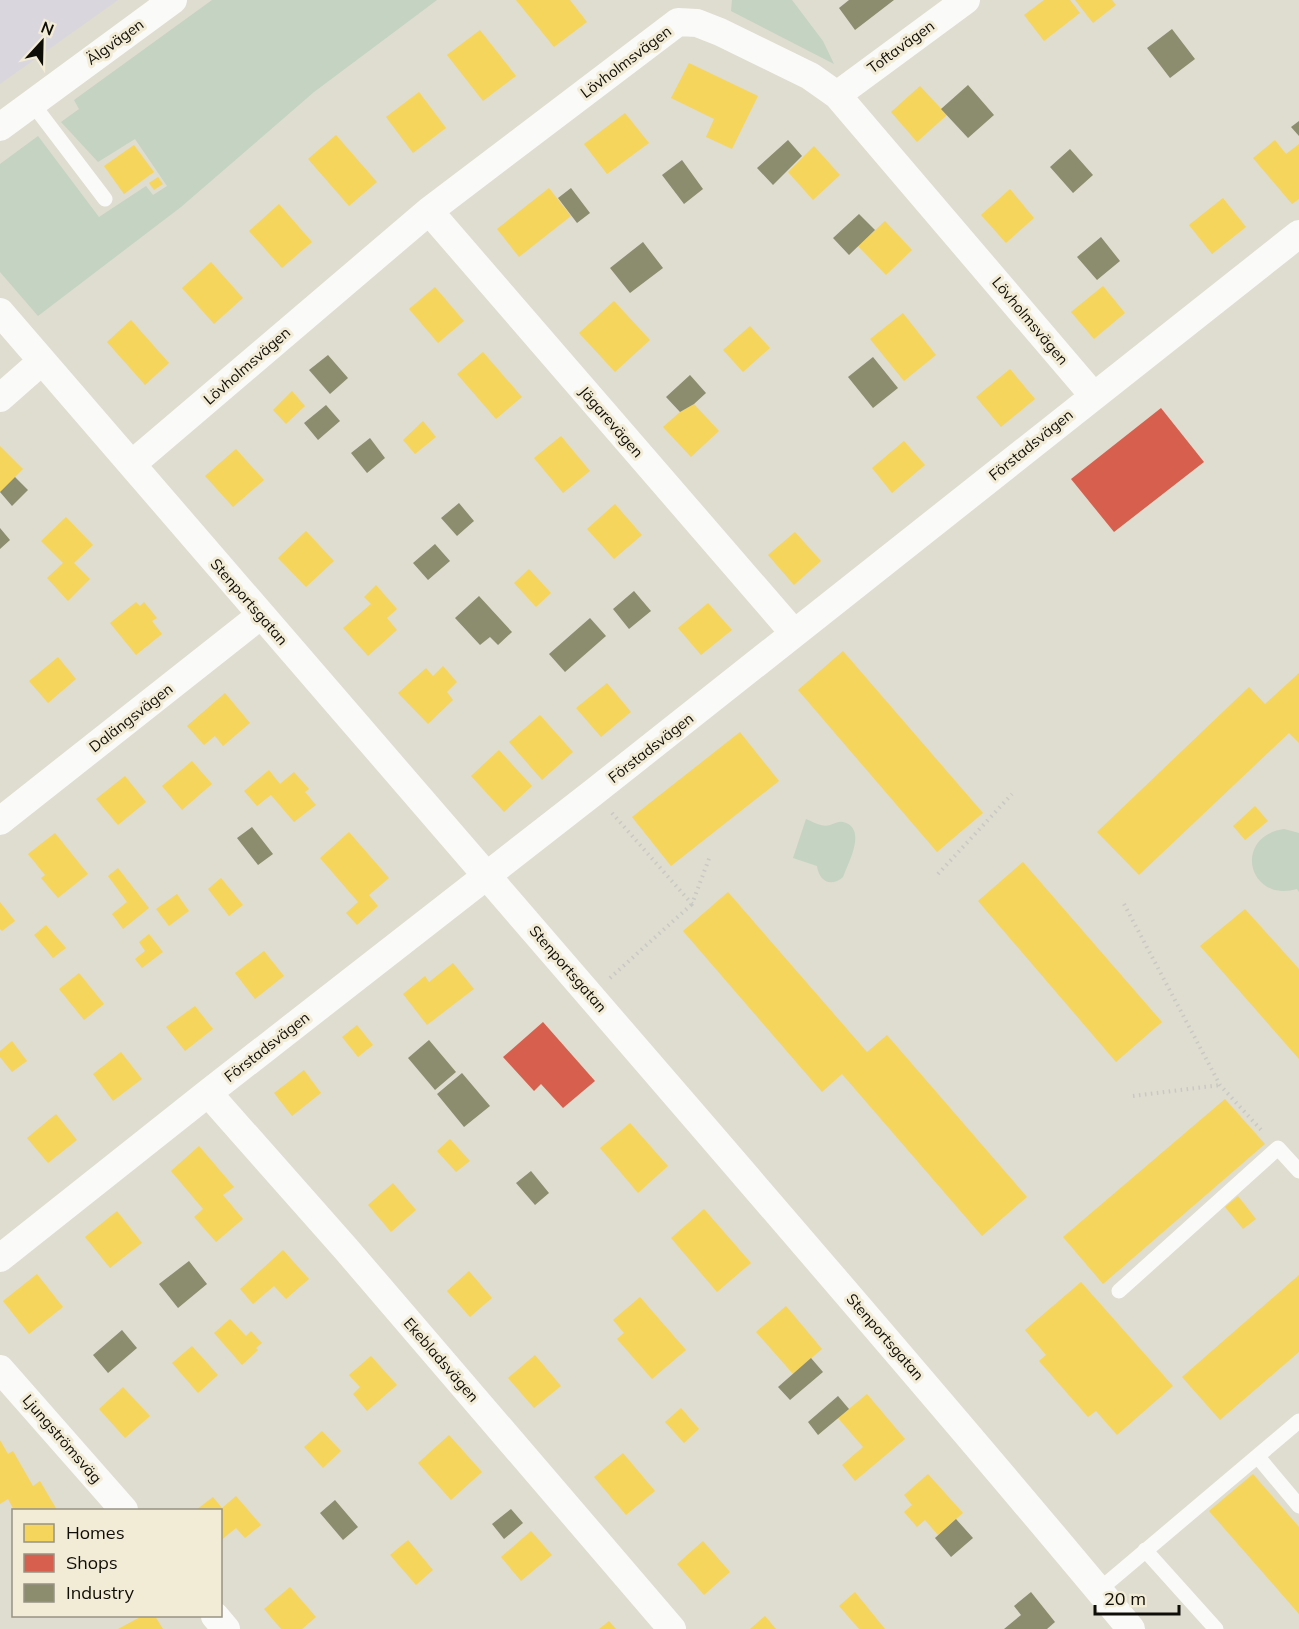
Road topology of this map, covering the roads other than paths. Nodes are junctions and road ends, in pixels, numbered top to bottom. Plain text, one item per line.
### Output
1 (173, 0) edge
2 (966, 0) edge
3 (837, 95) junction
4 (32, 103) junction
5 (0, 127) edge
6 (105, 199) dead end
7 (429, 210) junction
8 (1299, 234) edge
9 (0, 312) edge
10 (42, 361) junction
11 (1093, 395) junction
12 (0, 398) edge
13 (132, 464) junction
14 (261, 615) junction
15 (794, 633) junction
16 (0, 821) edge
17 (487, 875) junction
18 (208, 1093) junction
19 (1299, 1171) edge
20 (0, 1258) edge
21 (1119, 1291) dead end
22 (0, 1369) edge
23 (1299, 1421) edge
24 (1258, 1457) junction
25 (1299, 1506) edge
26 (123, 1509) edge
27 (1145, 1550) junction
28 (1099, 1590) junction
29 (216, 1617) edge
30 (226, 1629) edge
31 (672, 1629) edge
32 (1131, 1629) edge
33 (1216, 1629) edge

1 - 4 street, Älgvägen
2 - 3 street, Toftavägen
3 - 7 street, Lövholmsvägen
3 - 11 street, Lövholmsvägen
4 - 5 street, Älgvägen
4 - 6 lane
7 - 13 street, Lövholmsvägen
7 - 15 street, Jägarevägen
8 - 11 street, Förstadsvägen
9 - 10 street, Stenportsgatan
10 - 12 street
10 - 13 street, Stenportsgatan
11 - 15 street, Förstadsvägen
13 - 14 street, Stenportsgatan
14 - 16 street, Dalängsvägen
14 - 17 street, Stenportsgatan
15 - 17 street, Förstadsvägen
17 - 18 street, Förstadsvägen
17 - 28 street, Stenportsgatan
18 - 20 street, Förstadsvägen
18 - 31 street, Ekebladsvägen
19 - 21 lane
22 - 26 street, Ljungströmsväg
23 - 24 lane
24 - 25 lane
24 - 27 lane
27 - 28 lane
27 - 33 lane
28 - 32 street, Stenportsgatan
29 - 30 street

